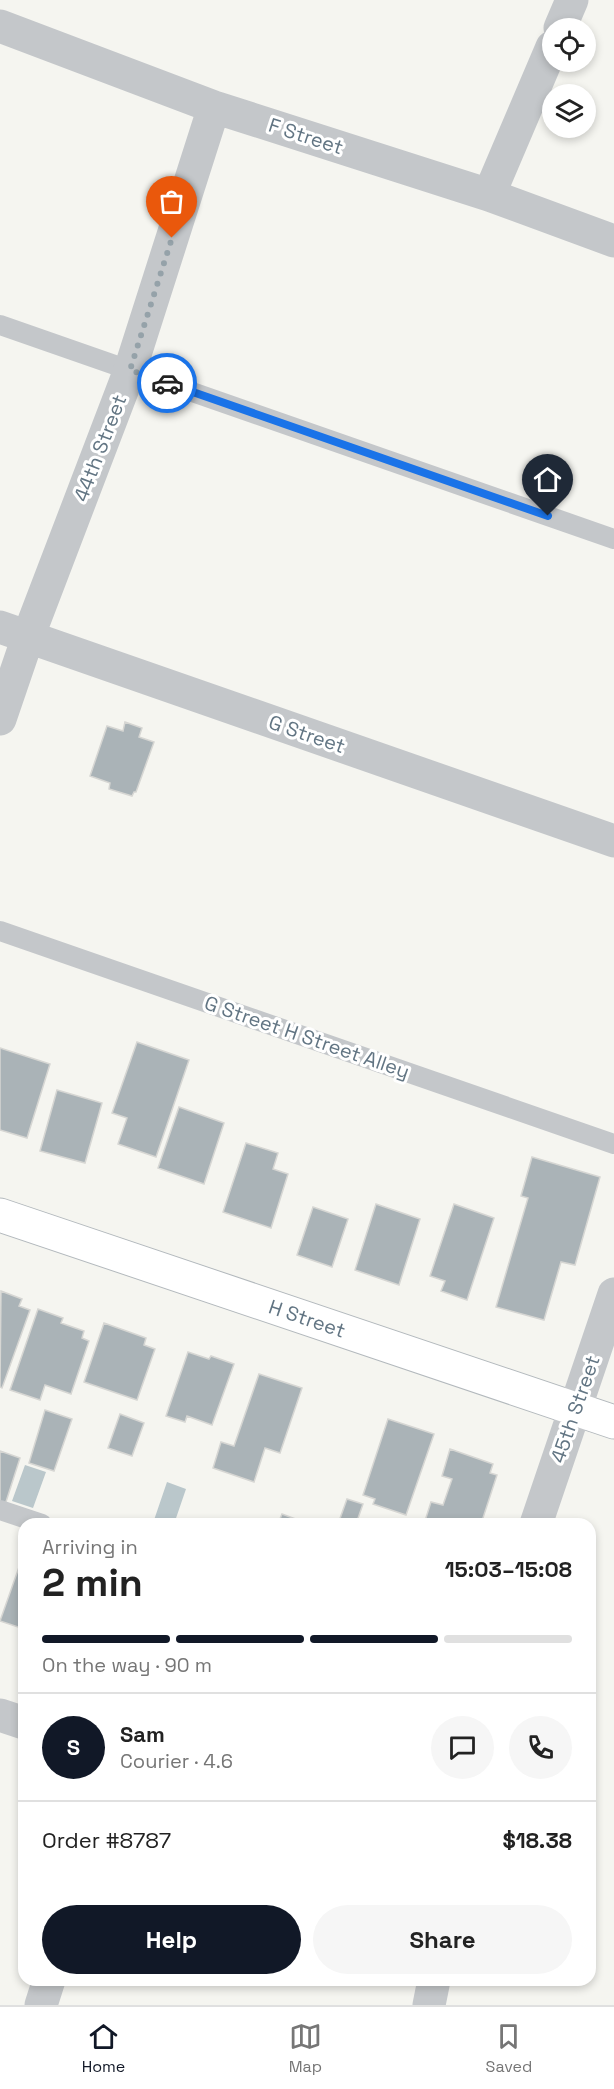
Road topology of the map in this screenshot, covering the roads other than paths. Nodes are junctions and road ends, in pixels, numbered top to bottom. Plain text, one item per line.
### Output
1 (572, 0) edge
2 (564, 18) edge
3 (0, 26) edge
4 (542, 70) edge
5 (214, 106) junction
6 (489, 195) junction
7 (614, 242) edge
8 (0, 325) edge
9 (130, 370) junction
10 (614, 539) edge
11 (14, 632) edge
12 (0, 719) edge
13 (614, 841) edge
14 (0, 930) edge
15 (614, 1144) edge
16 (0, 1215) edge
17 (614, 1294) edge
18 (575, 1409) junction
19 (614, 1422) edge
20 (0, 1510) edge
21 (24, 1518) edge
22 (538, 1518) edge
23 (0, 1715) edge
24 (18, 1721) edge
25 (47, 1986) edge
26 (433, 1986) edge
27 (40, 2005) edge
28 (429, 2005) edge

1 - 2 street
3 - 5 street, F Street
4 - 6 street
5 - 6 street, F Street
5 - 9 street, 44th Street
6 - 7 street, F Street
8 - 9 lane
9 - 10 lane
9 - 11 street, 44th Street
11 - 12 street, 44th Street
11 - 13 street, G Street
14 - 15 lane, G Street H Street Alley
16 - 18 main road, H Street
17 - 18 street, 45th Street
18 - 19 main road, H Street
18 - 22 street, 45th Street
20 - 21 lane
23 - 24 street
25 - 27 street
26 - 28 street

